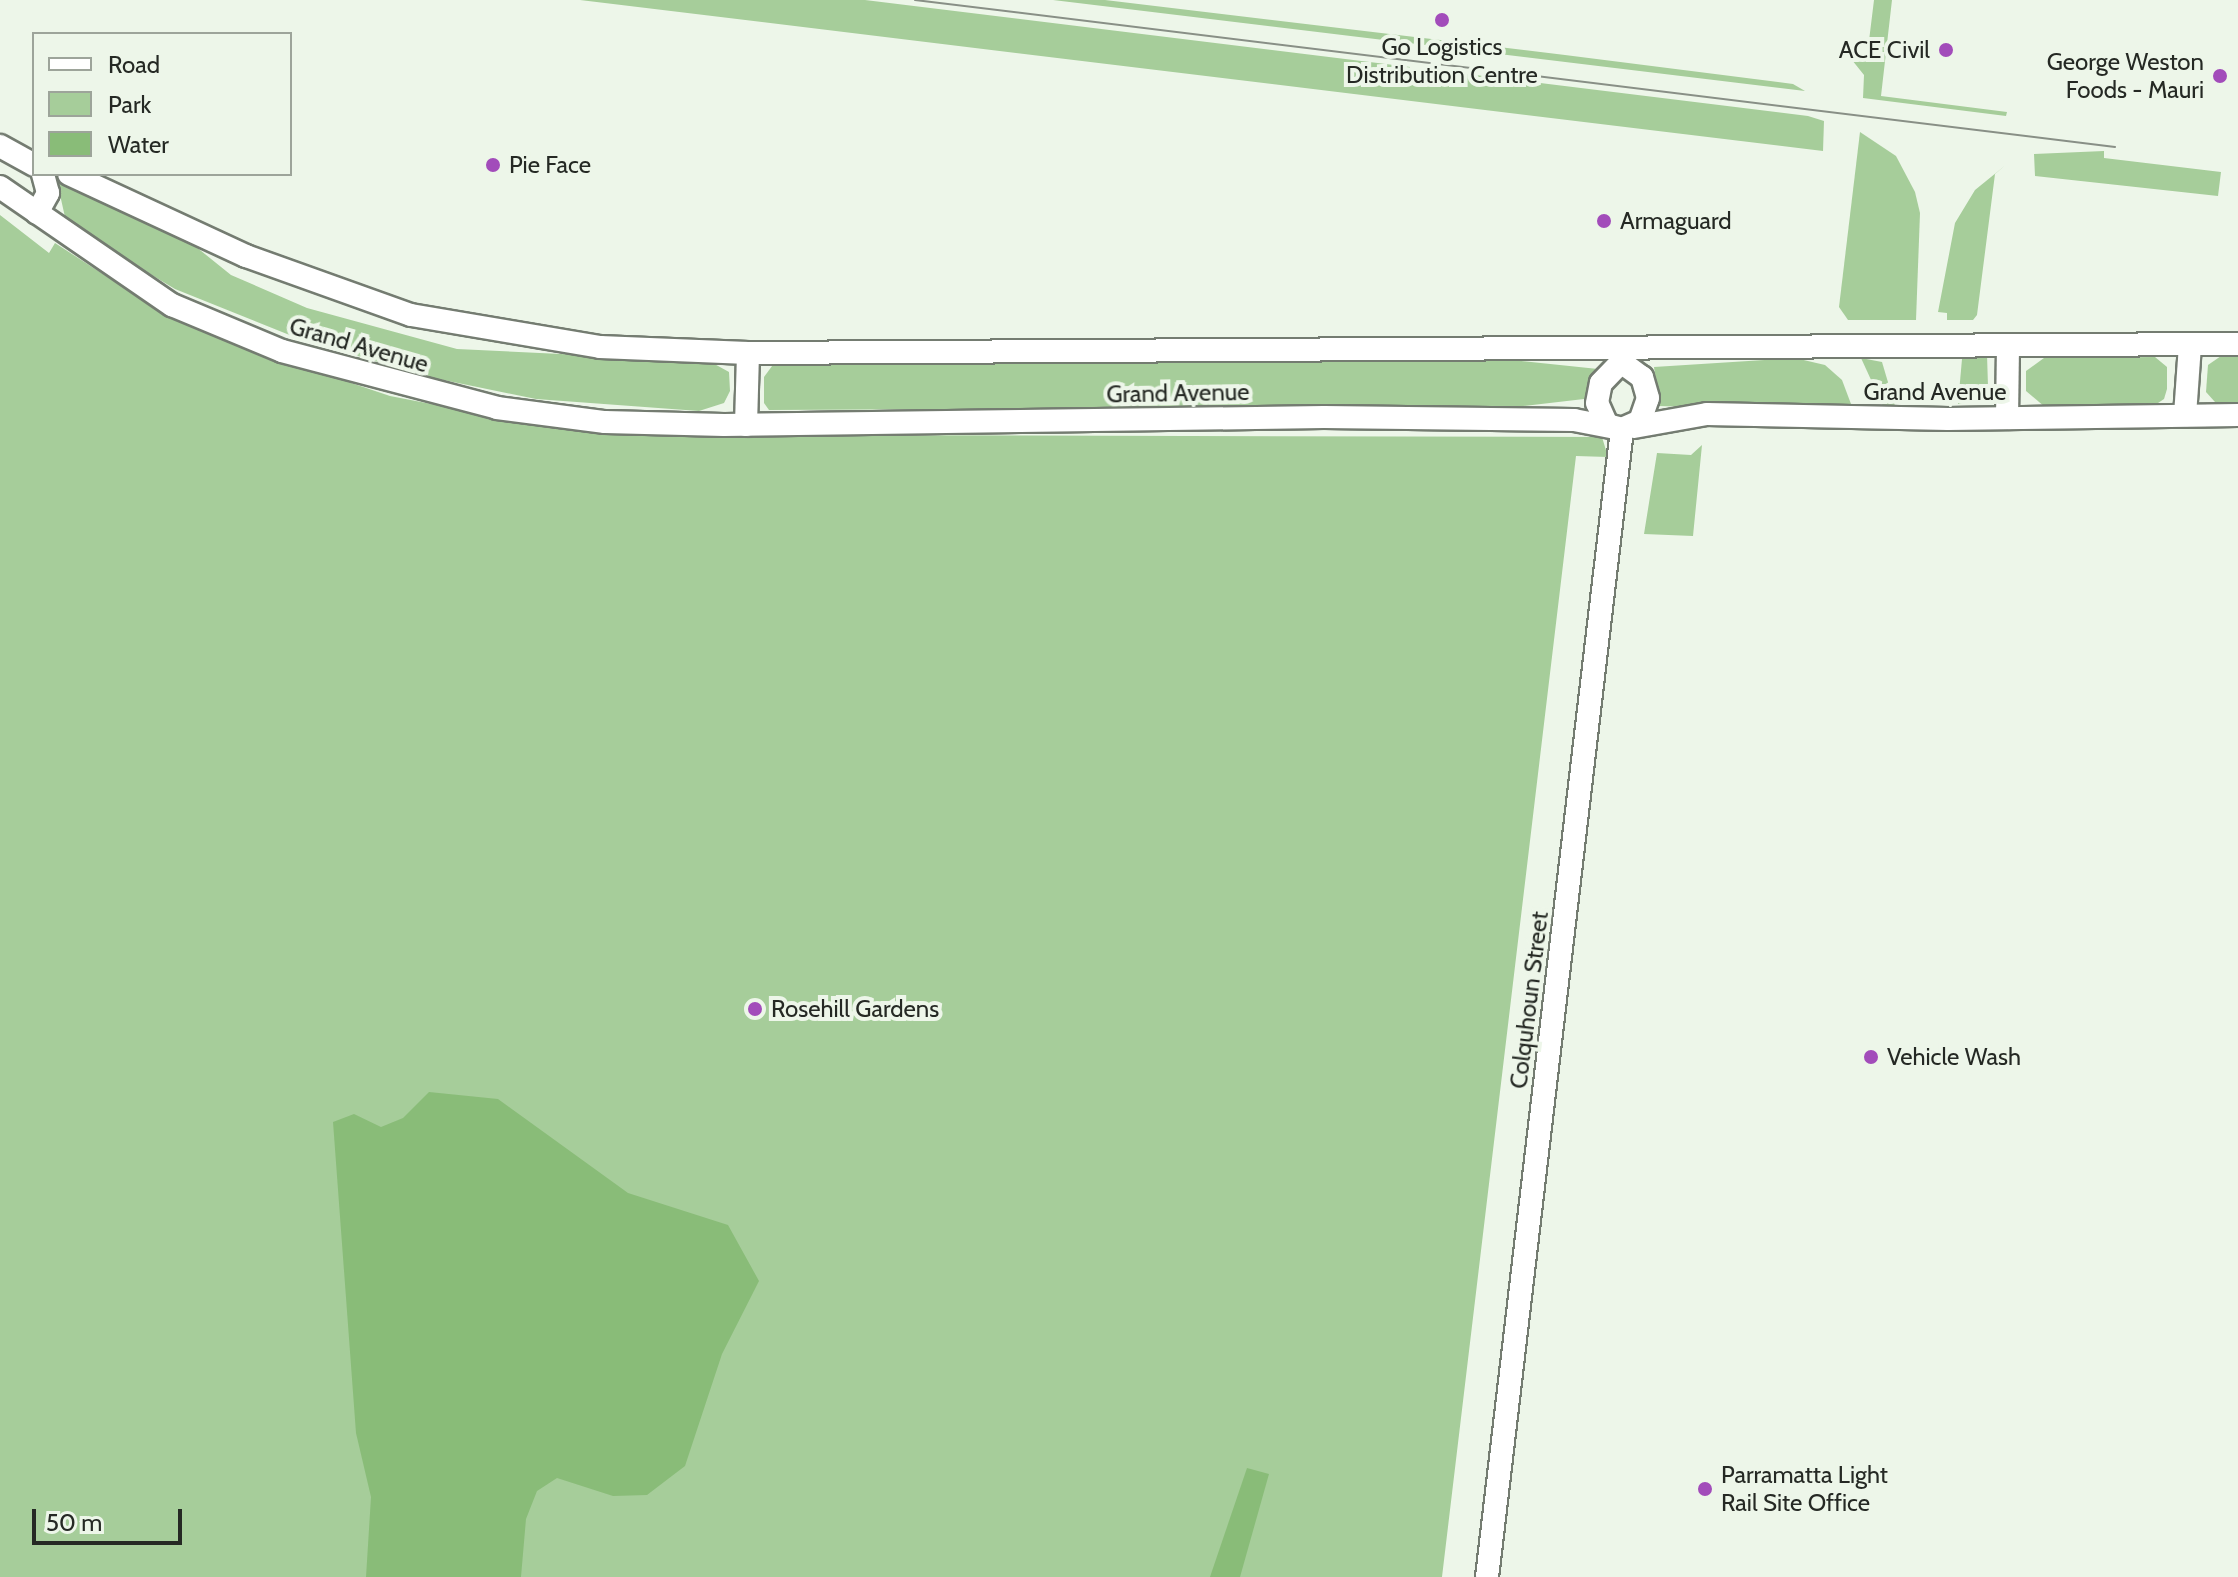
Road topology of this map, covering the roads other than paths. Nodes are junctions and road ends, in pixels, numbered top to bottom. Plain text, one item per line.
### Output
1 (0, 139) edge
2 (0, 146) edge
3 (32, 157) edge
4 (32, 164) edge
5 (44, 176) edge
6 (73, 176) edge
7 (0, 187) edge
8 (37, 213) junction
9 (2238, 344) edge
10 (2190, 345) junction
11 (1802, 346) junction
12 (2008, 346) junction
13 (1481, 350) junction
14 (748, 353) junction
15 (1622, 362) junction
16 (2185, 415) junction
17 (2238, 415) edge
18 (2007, 418) junction
19 (746, 425) junction
20 (1622, 428) junction
21 (1487, 1577) edge

1 - 3 street
2 - 4 street
5 - 8 street
6 - 14 street, Grand Avenue
7 - 8 street, Grand Avenue
8 - 19 street, Grand Avenue
9 - 10 street, Grand Avenue
10 - 12 street, Grand Avenue
10 - 16 street
11 - 12 street, Grand Avenue
11 - 13 street, Grand Avenue
11 - 15 street, Grand Avenue
12 - 18 street
13 - 14 street, Grand Avenue
13 - 15 street, Grand Avenue
14 - 19 street
15 - 20 street
15 - 20 street
16 - 17 street, Grand Avenue
16 - 18 street, Grand Avenue
18 - 20 street, Grand Avenue
19 - 20 street, Grand Avenue
20 - 21 street, Colquhoun Street

